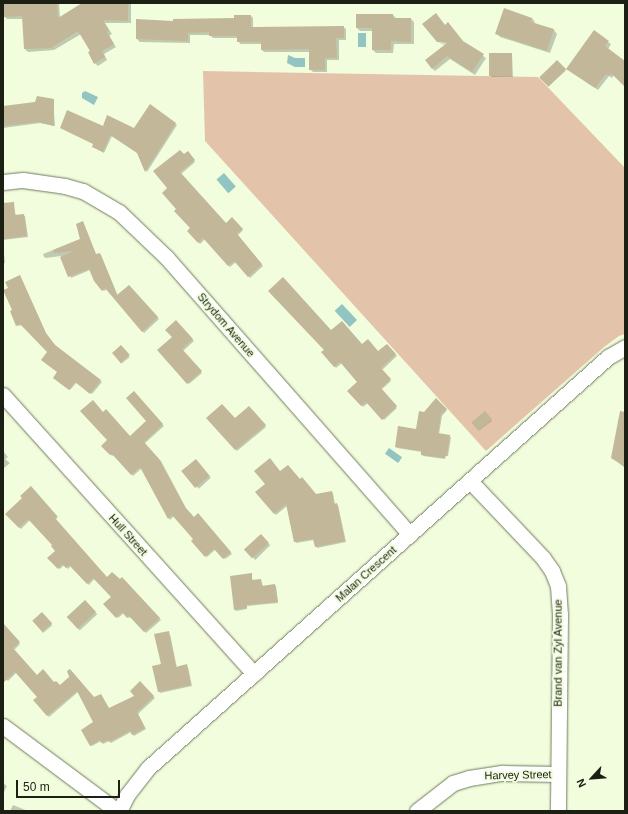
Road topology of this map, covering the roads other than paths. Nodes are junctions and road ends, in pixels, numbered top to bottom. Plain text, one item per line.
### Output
1 (3, 182) edge
2 (625, 347) edge
3 (3, 395) edge
4 (470, 481) junction
5 (410, 535) junction
6 (254, 674) junction
7 (3, 726) edge
8 (558, 774) junction
9 (118, 811) edge
10 (417, 811) edge
11 (558, 811) edge

1 - 5 street, Strydom Avenue
2 - 4 street, Malan Crescent
3 - 6 street, Hull Street
4 - 5 street, Malan Crescent
4 - 8 street, Brand van Zyl Avenue
5 - 6 street, Malan Crescent
6 - 9 street, Malan Crescent
7 - 9 street
8 - 10 street, Harvey Street
8 - 11 street, Brand van Zyl Avenue

